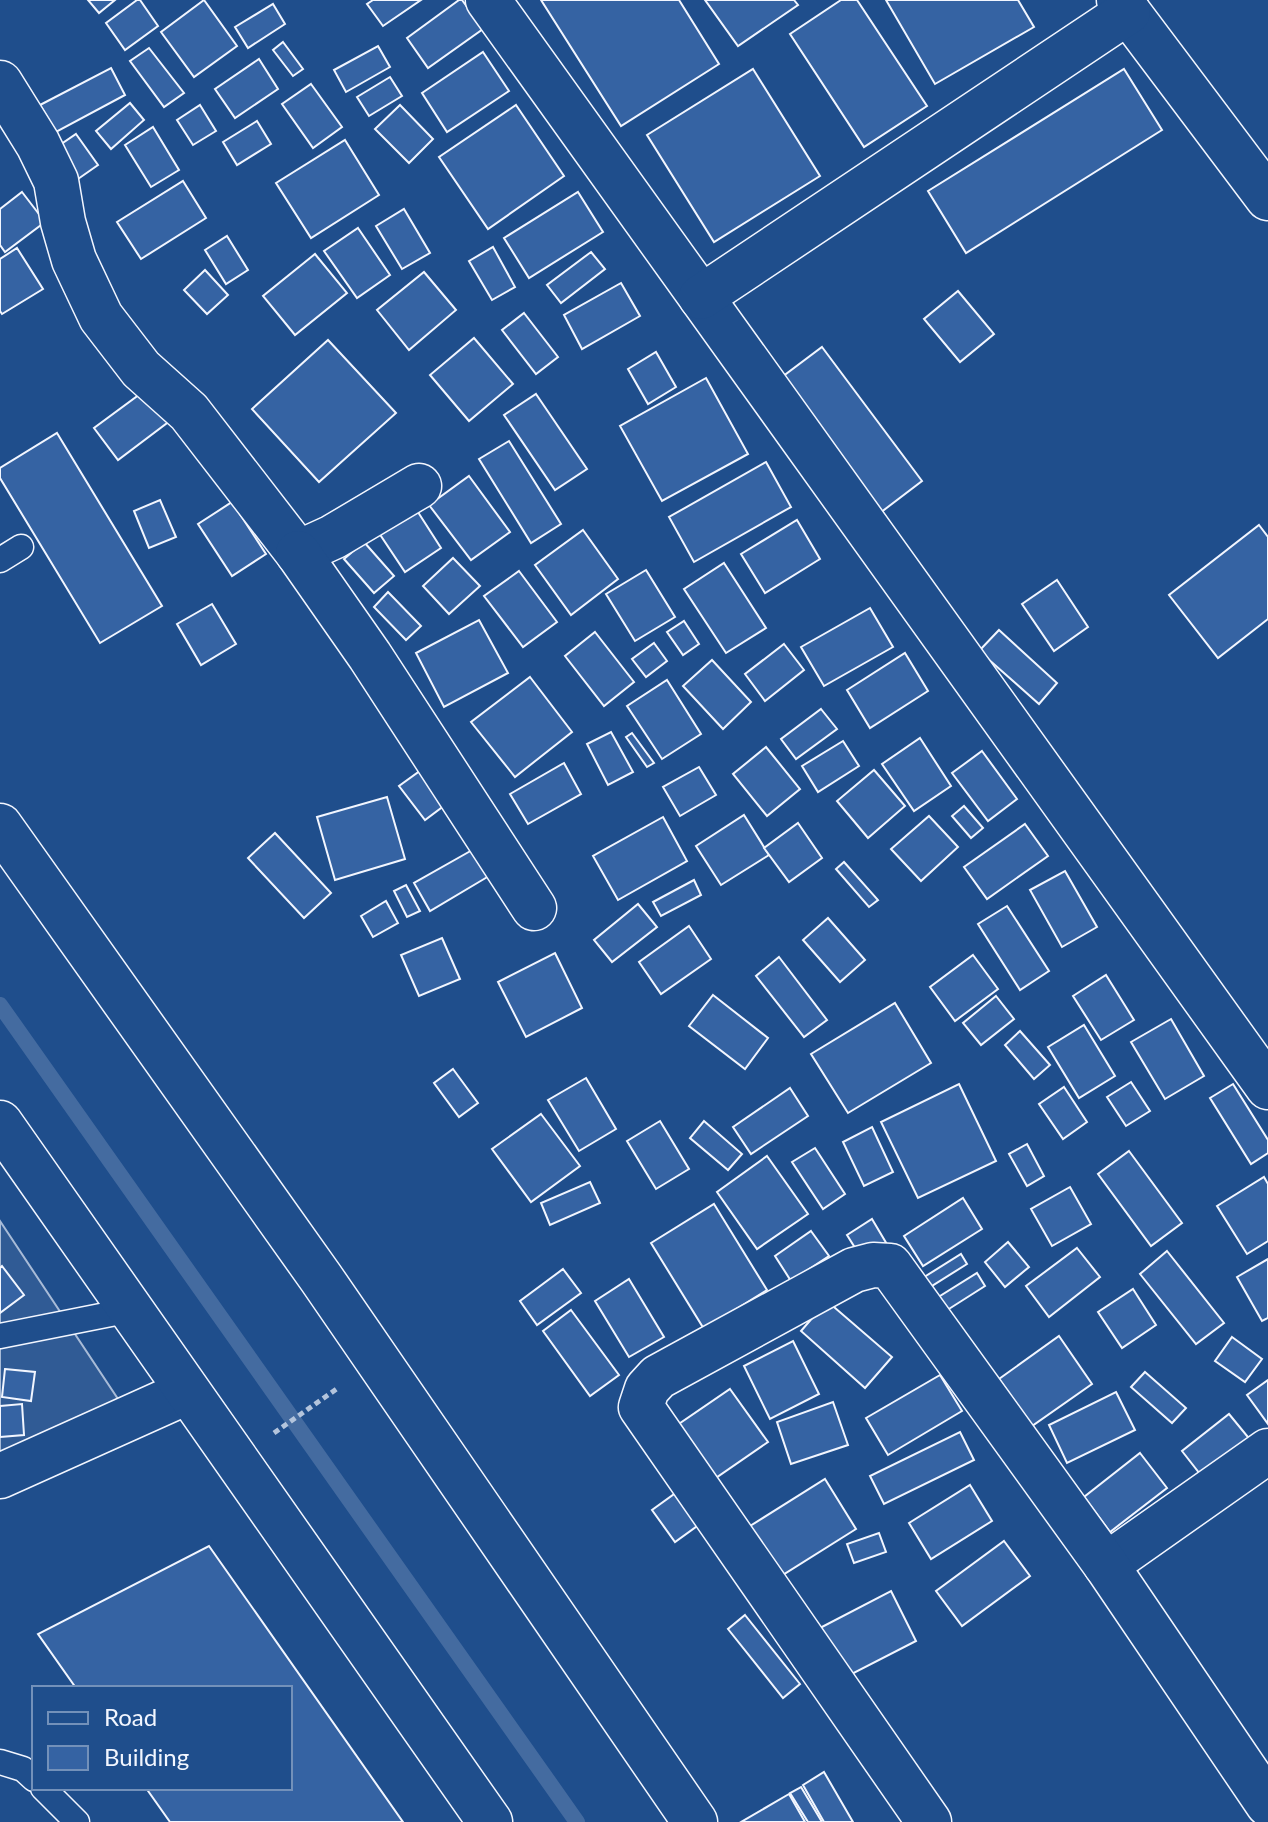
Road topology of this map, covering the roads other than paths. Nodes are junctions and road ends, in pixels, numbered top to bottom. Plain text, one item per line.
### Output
1 (488, 0) edge
2 (1124, 6) edge
3 (0, 83) edge
4 (1268, 198) edge
5 (701, 297) junction
6 (419, 486) dead end
7 (298, 553) junction
8 (0, 826) edge
9 (534, 908) dead end
10 (1268, 1087) edge
11 (0, 1123) edge
12 (131, 1310) junction
13 (0, 1336) edge
14 (187, 1392) junction
15 (1268, 1451) edge
16 (0, 1476) edge
17 (1106, 1565) junction
18 (0, 1762) edge
19 (32, 1777) edge
20 (45, 1790) edge
21 (1268, 1804) edge
22 (1268, 1812) edge
23 (77, 1822) edge
24 (490, 1822) edge
25 (695, 1822) edge
26 (929, 1822) edge
27 (1251, 1822) edge

1 - 5 street
2 - 4 street
2 - 5 street
3 - 7 street
5 - 10 street
6 - 7 street
7 - 9 street
8 - 25 street
11 - 12 street
12 - 13 lane
12 - 14 street
14 - 16 street
14 - 24 street
15 - 17 street
17 - 21 street
17 - 26 street
18 - 19 lane
20 - 23 lane
22 - 27 street

